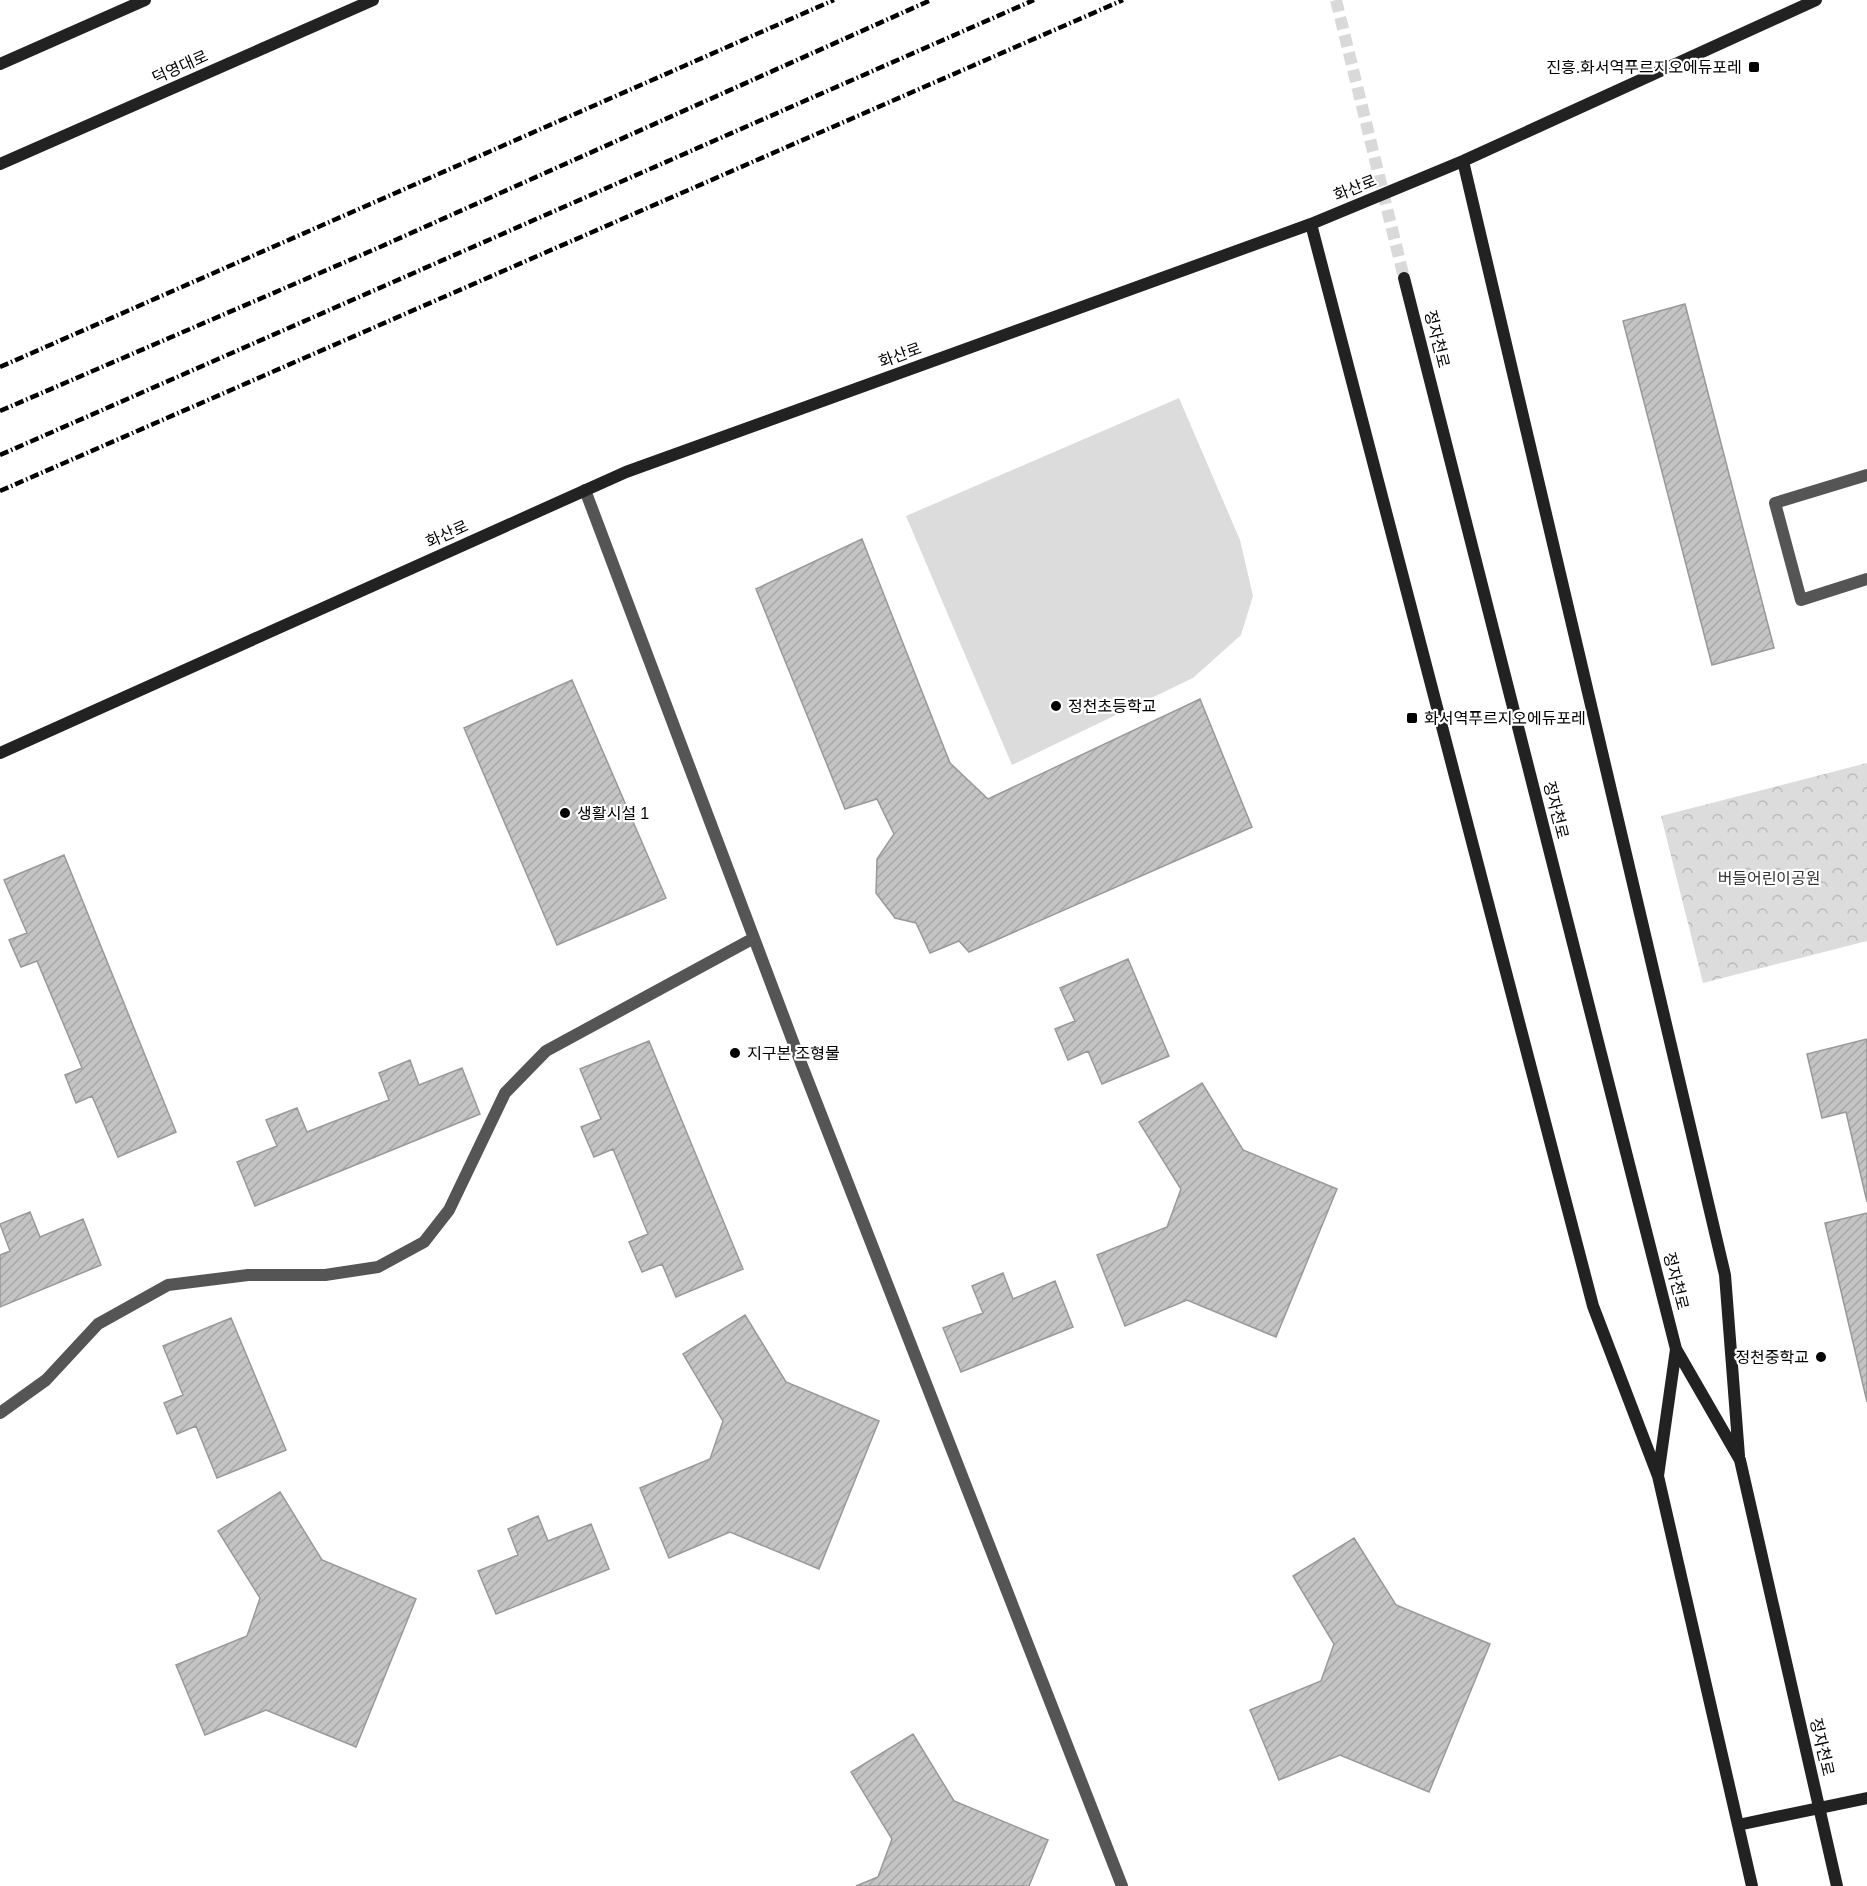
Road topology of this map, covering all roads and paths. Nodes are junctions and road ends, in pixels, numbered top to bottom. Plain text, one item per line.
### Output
1 (145, 0) edge
2 (373, 0) edge
3 (1816, 0) edge
4 (0, 64) edge
5 (1463, 161) junction
6 (0, 164) edge
7 (1311, 224) junction
8 (1404, 278) tunnel mouth
9 (1867, 475) edge
10 (585, 490) junction
11 (1867, 579) edge
12 (0, 753) edge
13 (754, 938) junction
14 (1676, 1349) junction
15 (0, 1413) edge
16 (1740, 1460) junction
17 (1658, 1476) junction
18 (1867, 1798) edge
19 (1819, 1808) junction
20 (1738, 1825) junction
21 (1122, 1886) edge
22 (1752, 1886) edge
23 (1837, 1886) edge

1 - 4 street
2 - 6 street, 덕영대로
3 - 5 street, 화산로
5 - 7 street, 화산로
5 - 16 street
7 - 10 street, 화산로
7 - 17 street
8 - 14 street, 정자천로
9 - 11 lane
10 - 12 street, 화산로
10 - 13 lane
13 - 15 lane
13 - 21 lane
14 - 16 street, 정자천로
14 - 17 street, 정자천로
16 - 19 street, 정자천로
17 - 20 street, 정자천로
18 - 19 street
19 - 20 street
19 - 23 street, 정자천로
20 - 22 street, 정자천로

